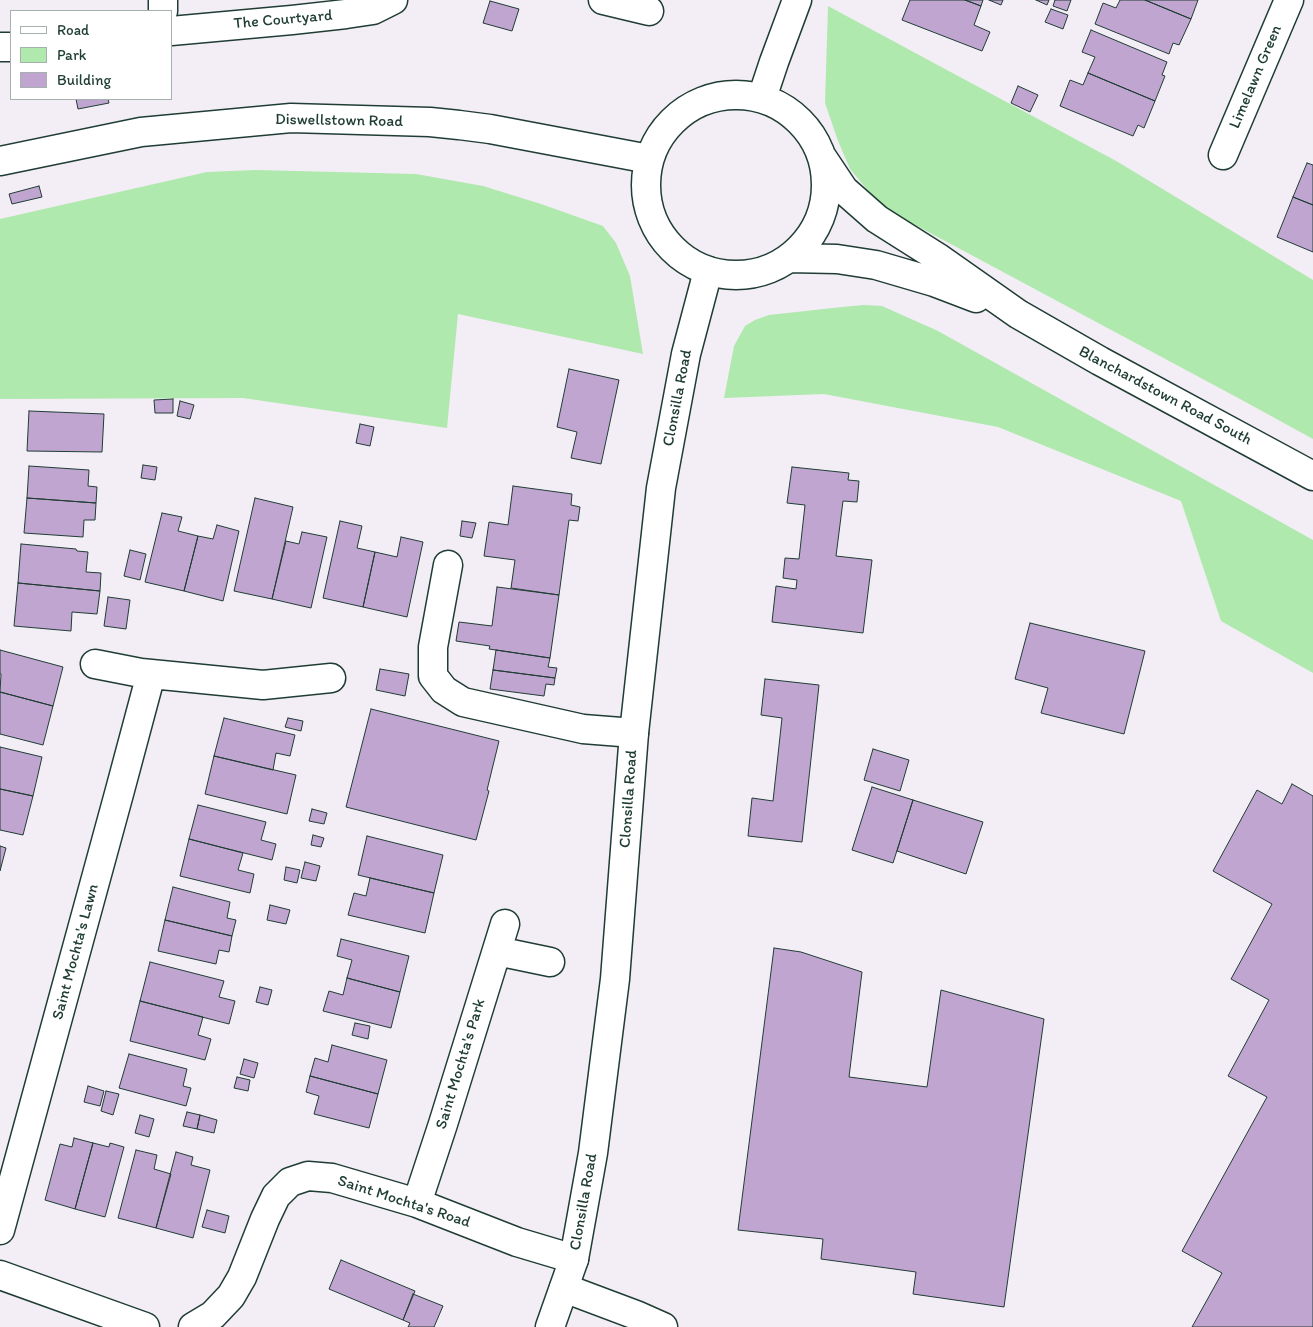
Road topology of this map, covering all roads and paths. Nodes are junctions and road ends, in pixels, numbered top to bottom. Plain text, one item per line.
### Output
1 (392, 0) edge
2 (603, 0) edge
3 (797, 0) edge
4 (1289, 0) edge
5 (649, 11) dead end
6 (172, 30) edge
7 (762, 98) junction
8 (1223, 155) dead end
9 (822, 157) junction
10 (649, 159) junction
11 (0, 161) edge
12 (789, 258) junction
13 (708, 271) junction
14 (1018, 314) junction
15 (1313, 476) edge
16 (448, 565) dead end
17 (95, 664) dead end
18 (151, 674) junction
19 (331, 678) dead end
20 (634, 733) junction
21 (505, 924) dead end
22 (497, 951) junction
23 (550, 962) dead end
24 (417, 1203) junction
25 (0, 1230) edge
26 (574, 1259) junction
27 (0, 1275) edge
28 (564, 1288) junction
29 (146, 1327) edge
30 (192, 1327) edge
31 (550, 1327) edge
32 (663, 1327) edge

1 - 6 street, The Courtyard
2 - 5 street
3 - 7 street
4 - 8 street, Limelawn Green
7 - 9 street
7 - 10 street
9 - 12 street
9 - 14 street, Blanchardstown Road South
10 - 11 street, Diswellstown Road
10 - 13 street
12 - 13 street
12 - 14 street, Blanchardstown Road South
13 - 20 street, Clonsilla Road
14 - 15 street, Blanchardstown Road South
16 - 20 street
17 - 18 street
18 - 19 street
18 - 25 street, Saint Mochta's Lawn
20 - 26 street, Clonsilla Road
21 - 22 street, Saint Mochta's Park
22 - 23 street
22 - 24 street, Saint Mochta's Park
24 - 26 street, Saint Mochta's Road
24 - 30 street, Saint Mochta's Road
26 - 28 street, Clonsilla Road
27 - 29 street
28 - 31 street, Clonsilla Road
28 - 32 street

